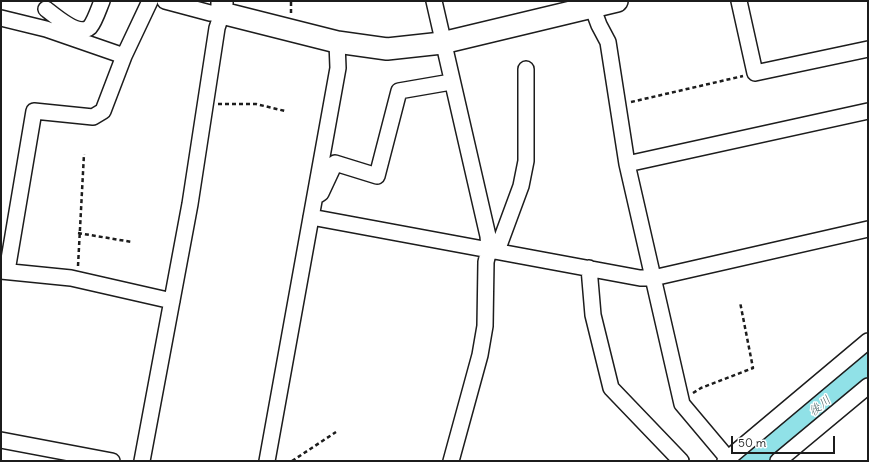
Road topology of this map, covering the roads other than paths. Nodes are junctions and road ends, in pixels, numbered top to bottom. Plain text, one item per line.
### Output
1 (102, 1) edge
2 (150, 1) edge
3 (165, 1) edge
4 (434, 1) edge
5 (618, 1) edge
6 (739, 1) edge
7 (592, 4) edge
8 (222, 7) edge
9 (46, 9) dead end
10 (1, 18) edge
11 (337, 42) junction
12 (442, 43) junction
13 (868, 49) edge
14 (124, 56) junction
15 (526, 69) dead end
16 (451, 82) junction
17 (868, 110) edge
18 (627, 164) junction
19 (314, 197) junction
20 (311, 217) junction
21 (868, 229) edge
22 (493, 250) junction
23 (589, 268) junction
24 (4, 271) edge
25 (653, 278) junction
26 (172, 301) junction
27 (868, 341) edge
28 (868, 386) edge
29 (1, 440) edge
30 (727, 460) edge
31 (112, 461) edge
32 (142, 461) edge
33 (267, 461) edge
34 (451, 461) edge
35 (681, 461) edge
36 (778, 461) edge

1 - 9 street
2 - 14 street
3 - 8 street
4 - 12 street
5 - 7 street
6 - 13 street
7 - 12 street
7 - 18 street
8 - 11 street
8 - 26 street
10 - 14 street
11 - 12 street
11 - 19 street
12 - 16 street
14 - 24 street
15 - 22 street
16 - 19 street
16 - 22 street
17 - 18 street
18 - 25 street
19 - 20 street
20 - 22 street
20 - 33 street
21 - 25 street
22 - 23 street
22 - 34 street
23 - 25 street
23 - 35 street
24 - 26 street
25 - 30 street
26 - 32 street
27 - 30 street
28 - 36 street
29 - 31 street

